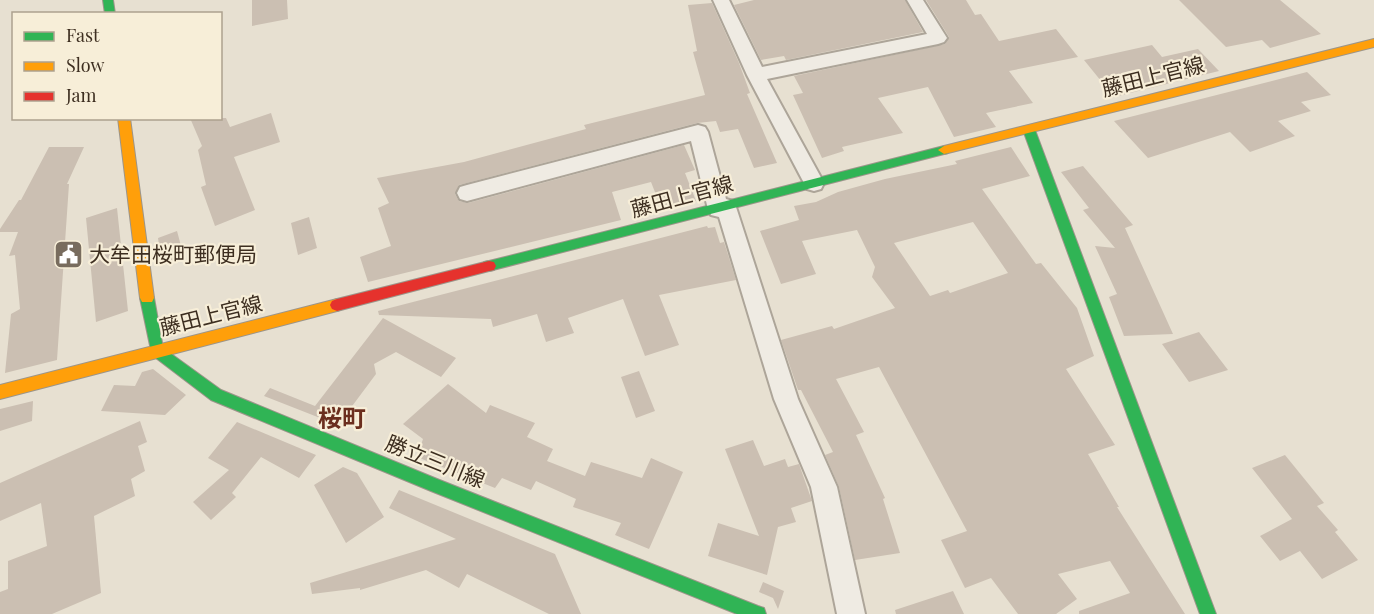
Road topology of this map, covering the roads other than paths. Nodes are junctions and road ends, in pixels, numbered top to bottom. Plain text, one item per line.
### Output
1 (721, 0) edge
2 (915, 0) edge
3 (1374, 43) edge
4 (756, 75) junction
5 (124, 120) edge
6 (1029, 130) junction
7 (814, 183) junction
8 (467, 193) dead end
9 (722, 208) junction
10 (157, 351) junction
11 (0, 392) edge
12 (758, 614) edge
13 (851, 614) edge
14 (1208, 614) edge

1 - 4 street
2 - 4 street
3 - 6 main road, 藤田上官線
4 - 7 street
5 - 10 main road
6 - 7 main road, 藤田上官線
6 - 14 main road
7 - 9 main road, 藤田上官線
8 - 9 street
9 - 10 main road, 藤田上官線
9 - 13 street
10 - 11 main road, 藤田上官線
10 - 12 main road, 勝立三川線

